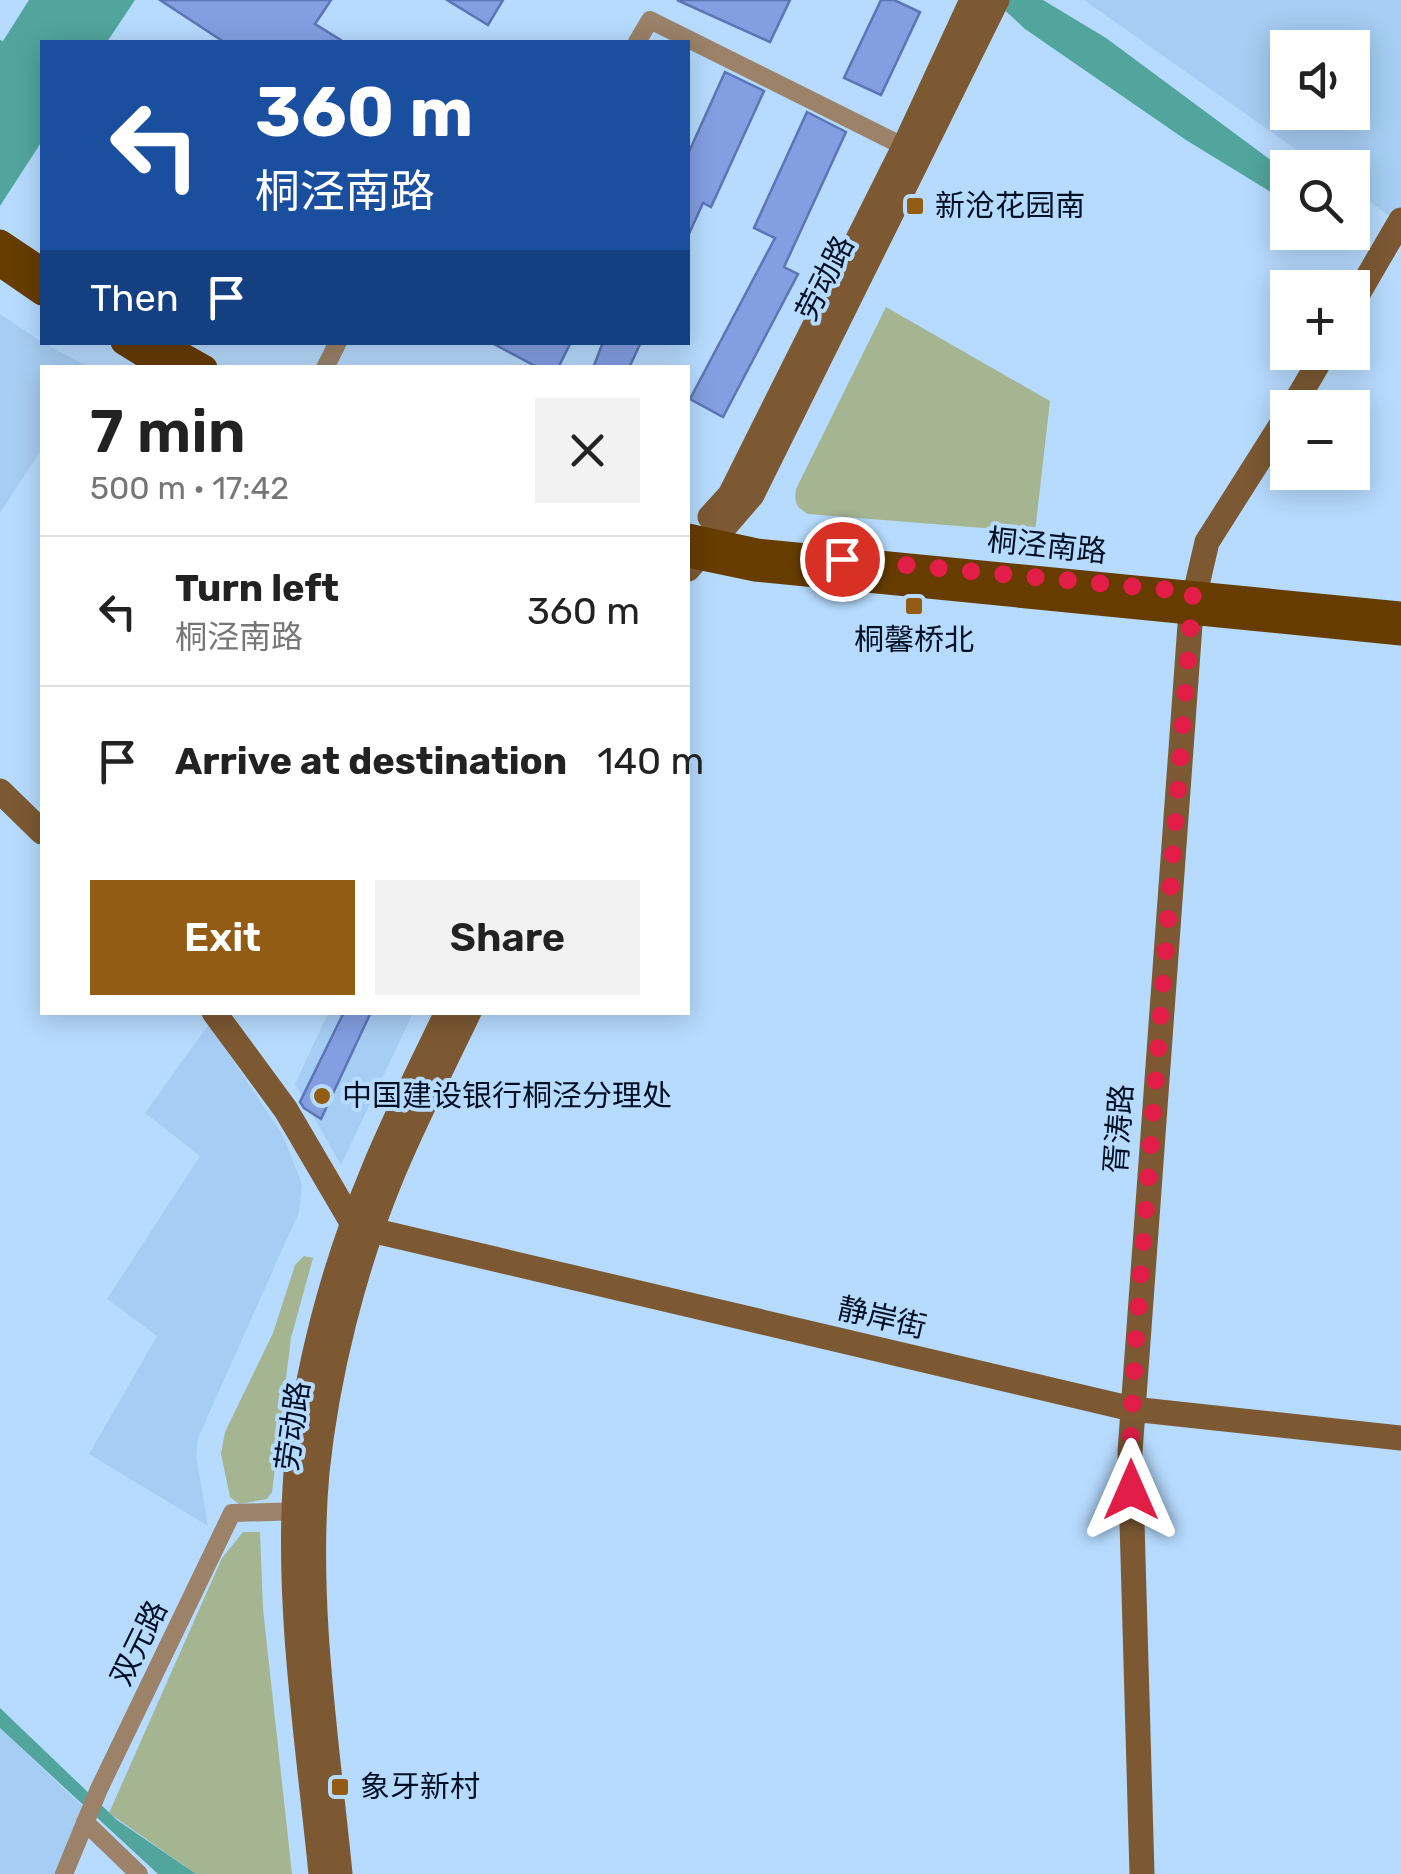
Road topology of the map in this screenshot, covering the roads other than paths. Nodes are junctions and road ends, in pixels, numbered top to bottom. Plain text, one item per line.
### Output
1 (988, 1) edge
2 (638, 40) edge
3 (913, 151) junction
4 (1401, 220) edge
5 (0, 242) edge
6 (23, 269) edge
7 (1370, 273) edge
8 (40, 290) edge
9 (127, 345) edge
10 (164, 345) edge
11 (160, 365) edge
12 (200, 365) edge
13 (1270, 442) edge
14 (693, 548) edge
15 (1192, 602) junction
16 (1401, 614) edge
17 (1401, 633) edge
18 (0, 791) edge
19 (40, 830) edge
20 (216, 1015) edge
21 (446, 1015) edge
22 (468, 1015) edge
23 (363, 1229) junction
24 (1132, 1410) junction
25 (1401, 1438) edge
26 (305, 1510) junction
27 (87, 1819) junction
28 (64, 1874) edge
29 (139, 1874) edge
30 (321, 1874) edge
31 (340, 1874) edge
32 (1142, 1874) edge

1 - 3 street, 劳动路
2 - 3 street
3 - 14 street, 劳动路
4 - 7 street
5 - 6 main road
6 - 8 main road
9 - 11 main road
10 - 12 main road
13 - 15 street, 胥涛路
14 - 15 main road, 桐泾南路
15 - 16 main road, 桐泾南路
15 - 17 main road, 桐泾南路
15 - 24 street, 胥涛路
18 - 19 street
20 - 23 street
21 - 23 street, 劳动路
22 - 23 street, 劳动路
23 - 24 street, 静岸街
23 - 26 street, 劳动路
24 - 25 street, 静岸街
24 - 32 street, 胥涛路
26 - 27 street, 双元路
26 - 30 street, 劳动路
26 - 31 street, 劳动路
27 - 28 street, 双元路
27 - 29 street

